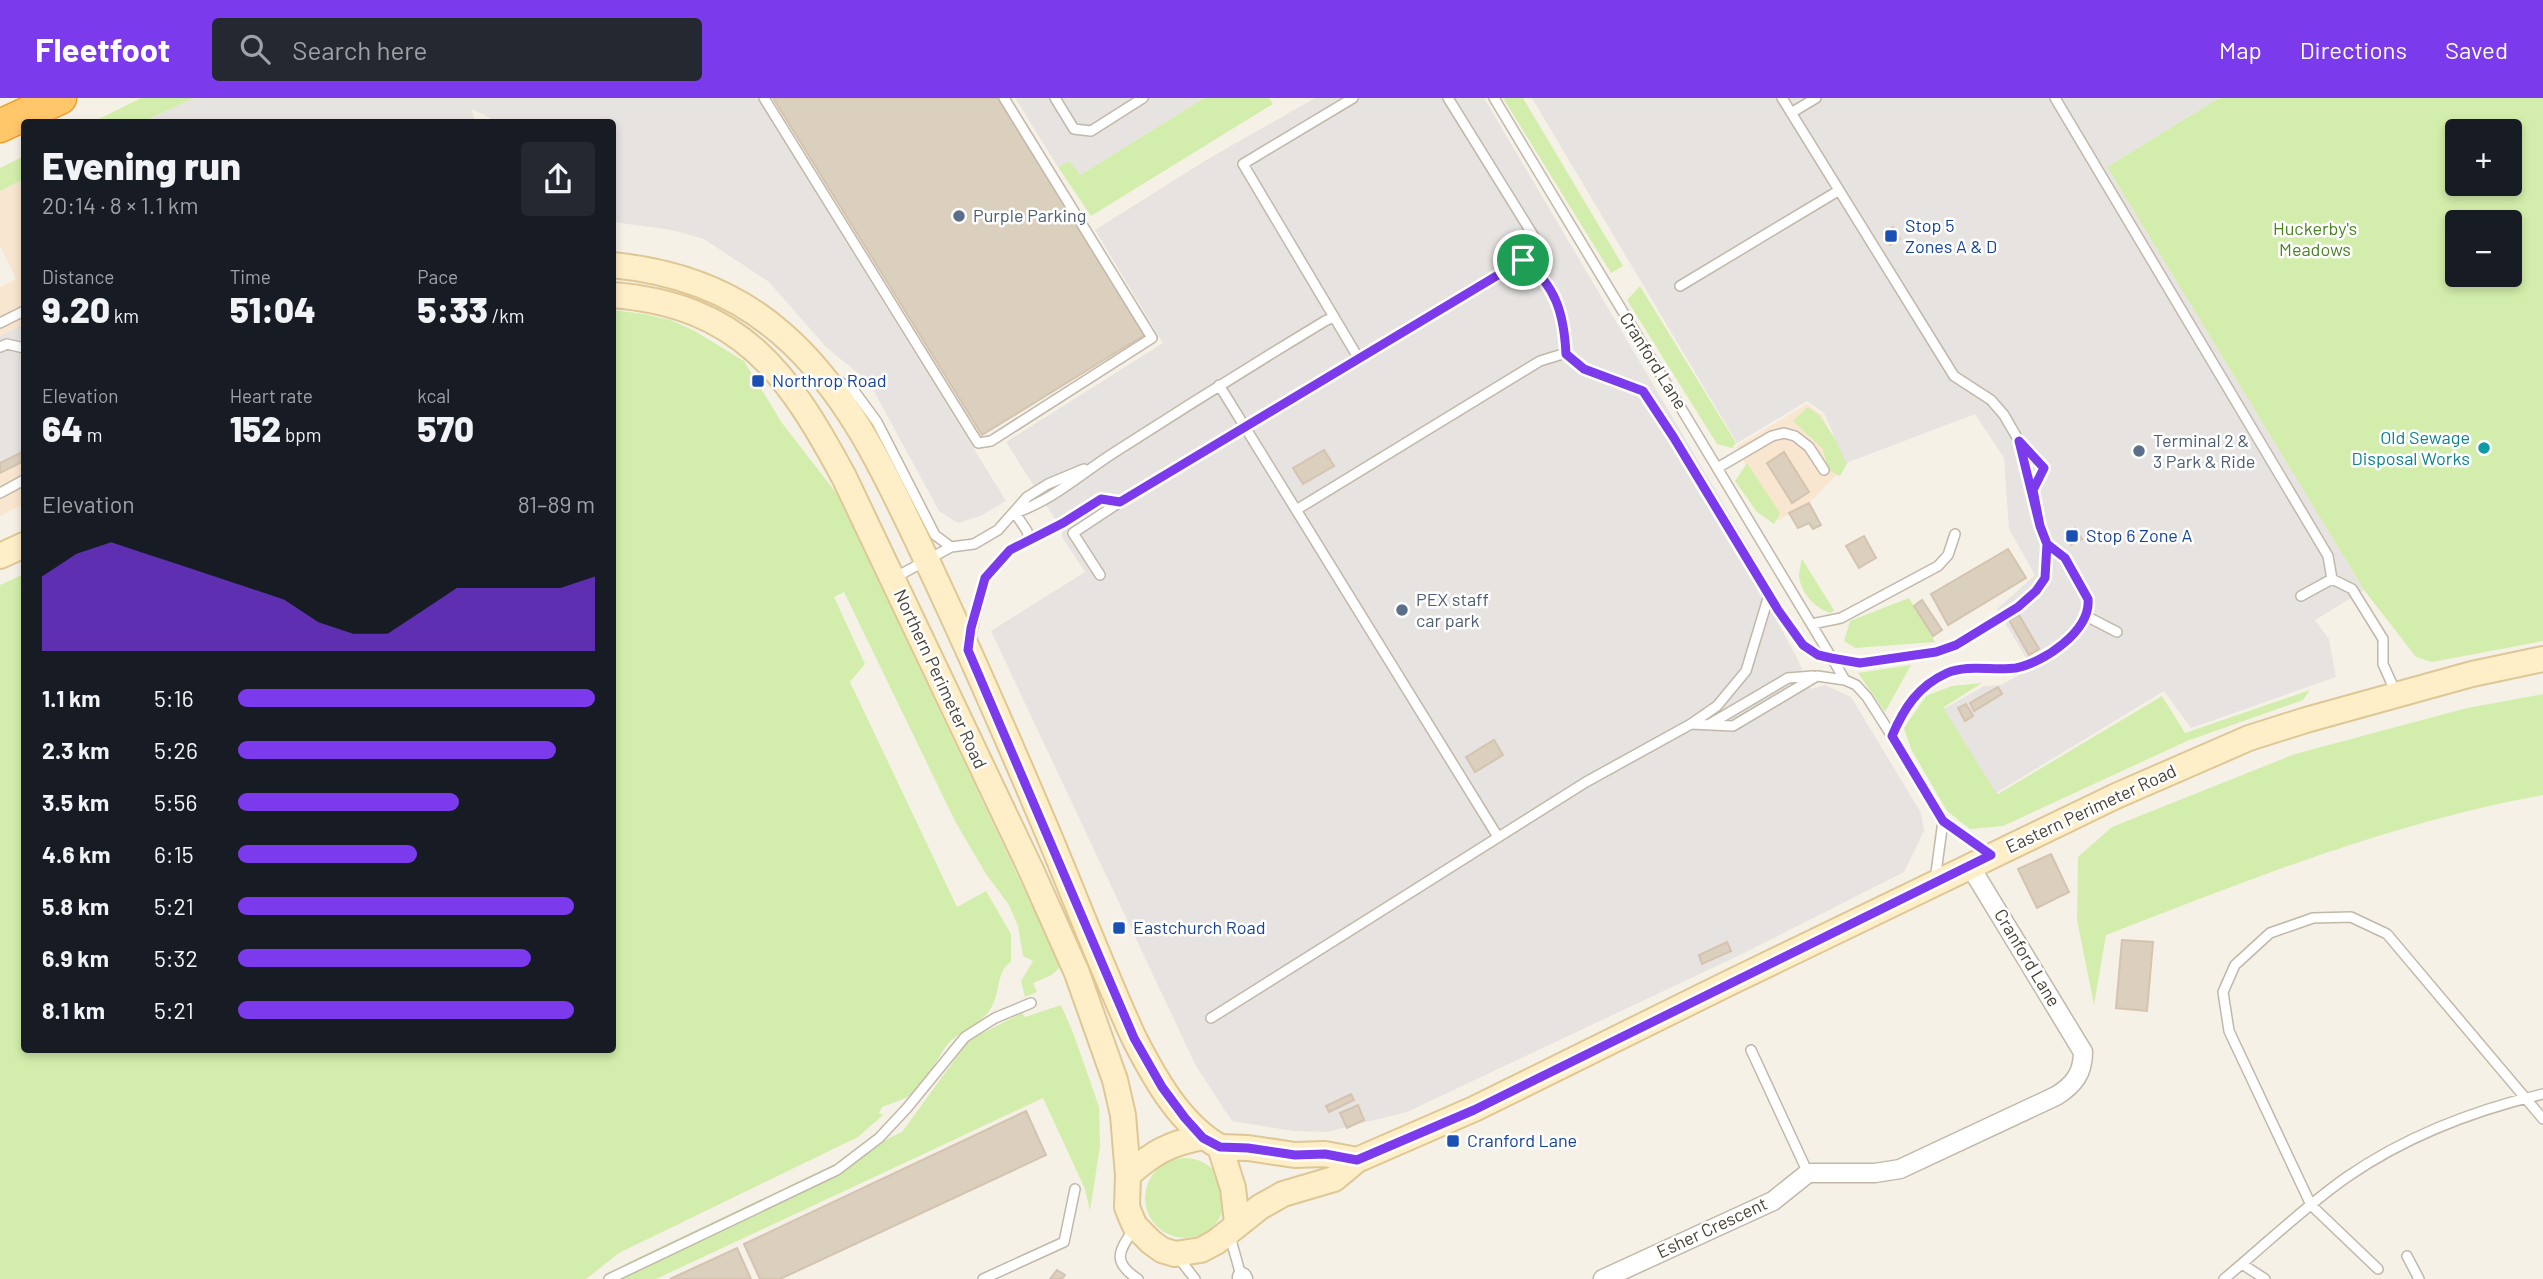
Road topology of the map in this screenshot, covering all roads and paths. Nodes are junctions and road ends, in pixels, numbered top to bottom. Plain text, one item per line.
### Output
1 (60, 98) edge
2 (764, 98) edge
3 (1004, 98) edge
4 (1055, 98) edge
5 (1143, 98) edge
6 (1353, 98) edge
7 (1448, 98) edge
8 (1494, 98) edge
9 (1782, 98) edge
10 (1816, 98) edge
11 (2055, 98) edge
12 (1791, 113) junction
13 (0, 126) edge
14 (1838, 191) junction
15 (1523, 260) junction
16 (616, 266) edge
17 (1680, 286) dead end
18 (616, 295) edge
19 (21, 312) edge
20 (1334, 317) junction
21 (0, 323) edge
22 (0, 347) edge
23 (21, 347) edge
24 (1566, 354) junction
25 (1359, 359) junction
26 (820, 374) junction
27 (1219, 385) junction
28 (1244, 427) junction
29 (2019, 441) junction
30 (1718, 467) junction
31 (1824, 470) dead end
32 (21, 482) edge
33 (2033, 490) junction
34 (0, 493) edge
35 (1120, 502) junction
36 (1296, 510) junction
37 (1015, 513) junction
38 (1955, 534) dead end
39 (1029, 539) junction
40 (2047, 544) junction
41 (21, 546) edge
42 (951, 547) junction
43 (0, 556) edge
44 (927, 561) junction
45 (1100, 575) dead end
46 (892, 579) junction
47 (2332, 579) junction
48 (1769, 595) junction
49 (2301, 596) dead end
50 (2086, 616) junction
51 (1812, 624) junction
52 (2118, 632) dead end
53 (968, 650) junction
54 (1831, 658) junction
55 (2543, 659) edge
56 (1845, 680) junction
57 (2396, 695) junction
58 (1691, 724) junction
59 (1892, 736) junction
60 (1943, 821) junction
61 (1498, 837) junction
62 (1980, 861) junction
63 (1934, 883) junction
64 (1031, 1003) dead end
65 (1211, 1018) dead end
66 (1751, 1050) dead end
67 (2543, 1094) edge
68 (2525, 1098) junction
69 (2543, 1119) edge
70 (1212, 1142) junction
71 (1357, 1160) junction
72 (1808, 1173) junction
73 (1128, 1175) junction
74 (1075, 1189) dead end
75 (2311, 1206) junction
76 (1135, 1226) junction
77 (1233, 1227) junction
78 (1175, 1254) junction
79 (2407, 1256) dead end
80 (2242, 1264) junction
81 (2378, 1269) dead end
82 (1002, 1275) edge
83 (1242, 1278) edge
84 (609, 1279) edge
85 (983, 1279) edge
86 (1138, 1279) edge
87 (1195, 1279) edge
88 (1603, 1279) edge
89 (2224, 1279) edge
90 (2265, 1279) edge
91 (2419, 1279) edge

1 - 13 highway
2 - 3 lane
4 - 5 lane
6 - 20 lane
7 - 15 lane
8 - 30 lane, Cranford Lane
9 - 12 lane
10 - 12 lane
11 - 47 lane
12 - 14 lane
14 - 17 lane
14 - 29 lane
15 - 24 lane
15 - 25 lane
16 - 26 street, Northern Perimeter Road
18 - 46 street, Northern Perimeter Road
19 - 21 lane
20 - 25 lane
20 - 27 lane
22 - 23 lane
24 - 36 lane
24 - 48 lane
25 - 28 lane
26 - 42 lane
26 - 44 street, Northern Perimeter Road
27 - 28 lane
27 - 37 lane
28 - 35 lane
28 - 36 lane
29 - 33 lane
29 - 33 lane
30 - 31 lane
30 - 51 lane, Cranford Lane
32 - 34 lane
33 - 40 lane
35 - 39 lane
35 - 45 lane
36 - 61 lane
37 - 39 lane
37 - 42 lane
38 - 51 lane
39 - 53 lane
40 - 50 lane
40 - 54 lane
41 - 43 street
42 - 44 lane
44 - 46 lane
44 - 53 street, Northern Perimeter Road
46 - 73 street, Northern Perimeter Road
47 - 49 lane
47 - 57 lane
48 - 54 lane
48 - 58 lane
50 - 52 lane
50 - 59 lane
51 - 54 lane, Cranford Lane
53 - 70 street, Northern Perimeter Road
54 - 56 lane, Cranford Lane
55 - 57 street, Eastern Perimeter Road
56 - 58 lane
56 - 59 lane, Cranford Lane
57 - 62 street, Eastern Perimeter Road
58 - 61 lane
59 - 60 lane, Cranford Lane
60 - 62 lane, Cranford Lane
60 - 63 lane
61 - 65 lane
62 - 63 street, Eastern Perimeter Road
62 - 72 street, Cranford Lane
63 - 71 street, Eastern Perimeter Road
64 - 84 lane
66 - 72 lane
67 - 68 lane
68 - 69 lane
68 - 75 lane
68 - 75 lane
70 - 71 street
70 - 73 street
70 - 77 street
71 - 77 street, Eastern Perimeter Road
72 - 88 street, Esher Crescent
73 - 76 street
74 - 82 lane
75 - 80 lane
75 - 81 lane
76 - 78 street
76 - 86 lane
77 - 78 street
77 - 83 lane
78 - 87 lane
79 - 91 lane
80 - 89 lane
80 - 90 lane
82 - 85 lane

